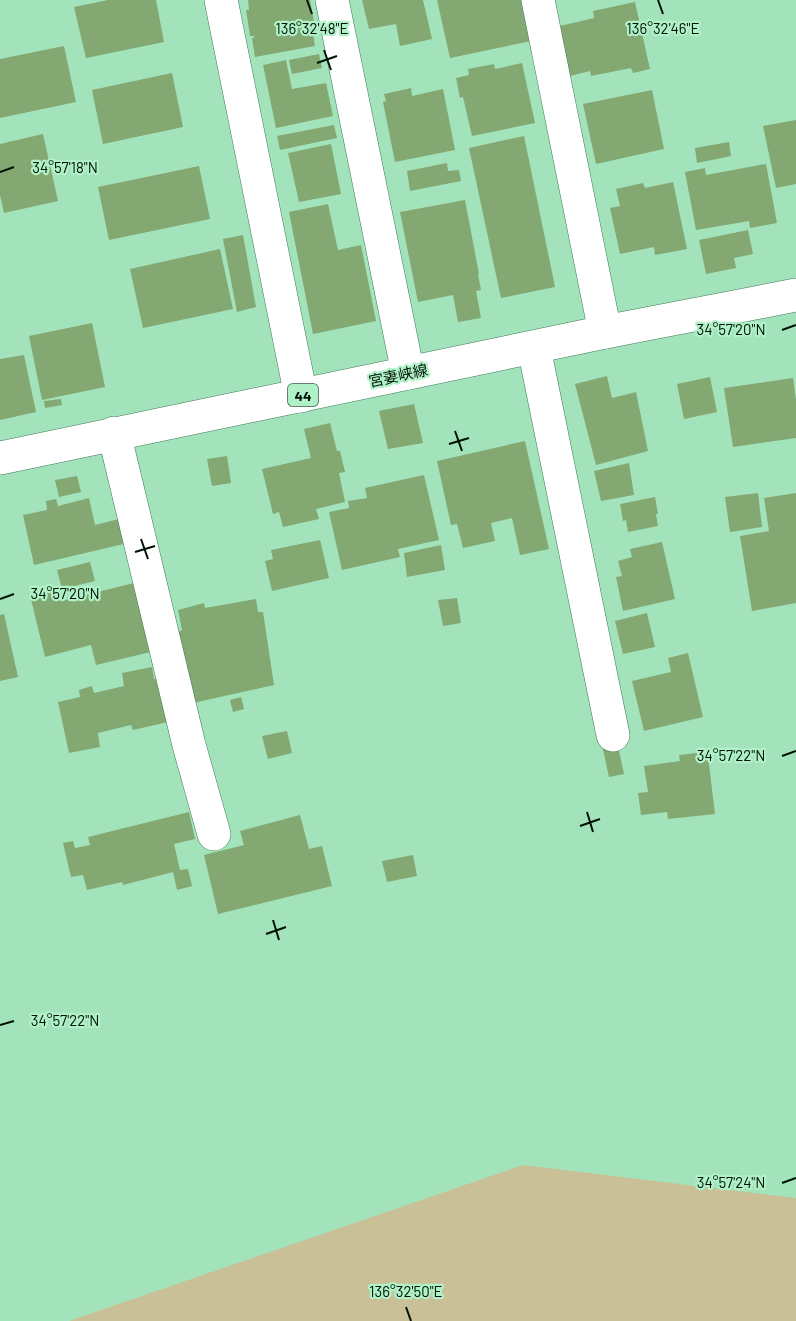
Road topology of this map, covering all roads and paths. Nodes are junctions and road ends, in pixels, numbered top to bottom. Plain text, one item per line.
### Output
1 (221, 0) edge
2 (332, 0) edge
3 (538, 0) edge
4 (796, 295) edge
5 (605, 332) junction
6 (534, 348) junction
7 (408, 373) junction
8 (301, 396) junction
9 (114, 433) junction
10 (0, 458) edge
11 (613, 735) dead end
12 (214, 834) dead end

1 - 8 street
2 - 7 street
3 - 5 street
4 - 5 street, 宮妻峡線 / 44
5 - 6 street, 宮妻峡線 / 44
6 - 7 street, 宮妻峡線 / 44
6 - 11 street
7 - 8 street, 宮妻峡線 / 44
8 - 9 street, 宮妻峡線 / 44
9 - 10 street, 宮妻峡線 / 44
9 - 12 street

